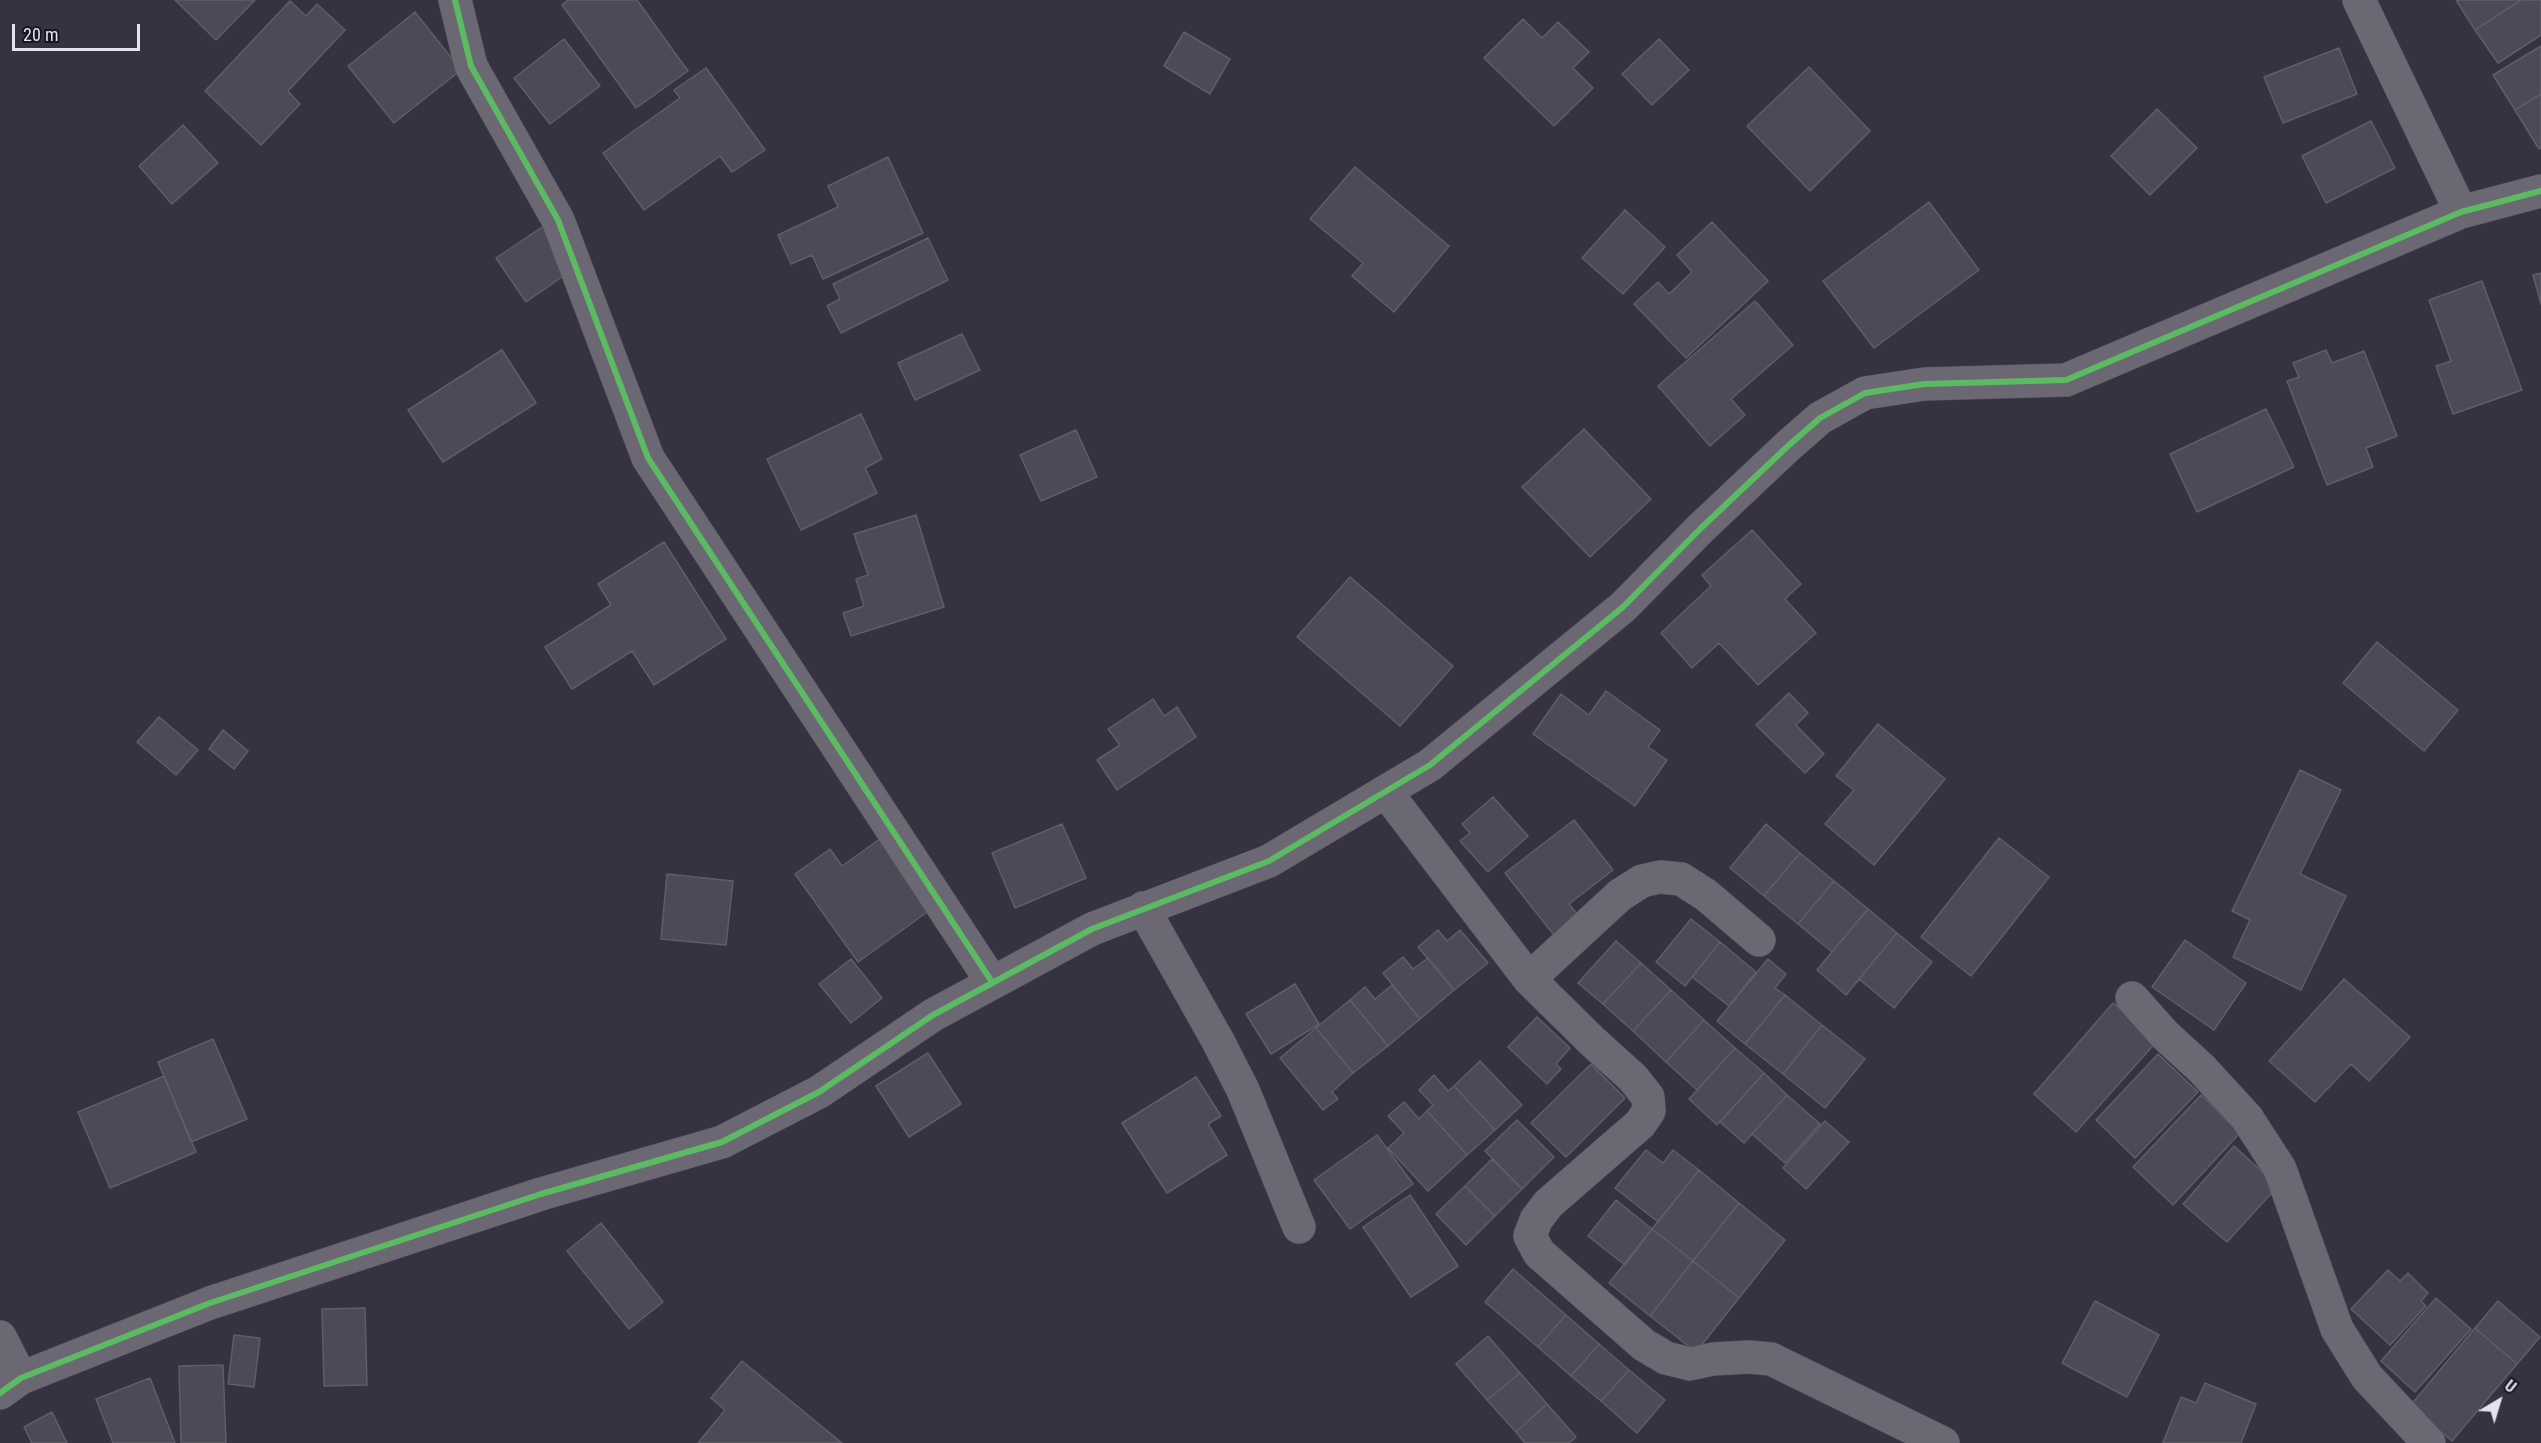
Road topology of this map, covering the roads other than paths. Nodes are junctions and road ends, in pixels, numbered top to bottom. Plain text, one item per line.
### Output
1 (455, 0) edge
2 (2359, 0) edge
3 (2541, 191) edge
4 (2461, 212) junction
5 (1386, 792) junction
6 (1143, 908) junction
7 (1759, 940) dead end
8 (1529, 979) junction
9 (992, 982) junction
10 (2132, 998) dead end
11 (1299, 1227) dead end
12 (0, 1337) edge
13 (11, 1385) edge
14 (1943, 1443) edge
15 (2429, 1443) edge

1 - 9 street
2 - 4 street
3 - 4 street
4 - 5 street
5 - 6 street
5 - 8 street
6 - 9 street
6 - 11 street
7 - 8 street
8 - 14 street
9 - 13 street
10 - 15 street
12 - 13 street

